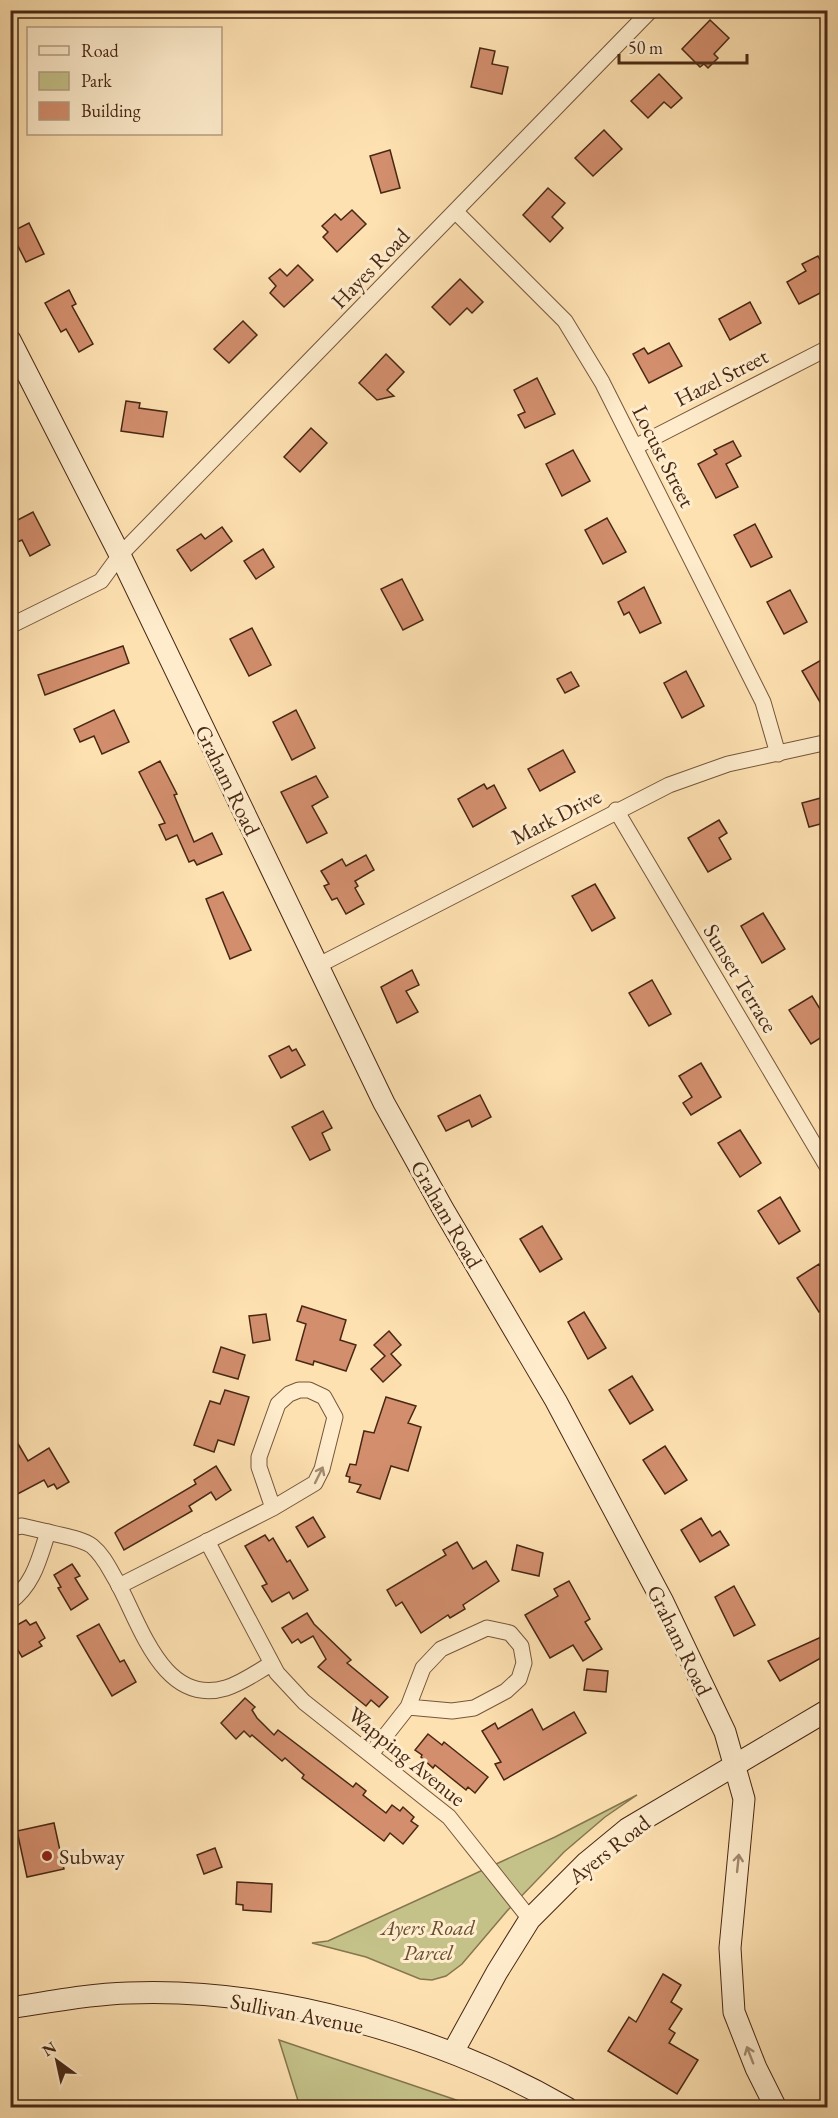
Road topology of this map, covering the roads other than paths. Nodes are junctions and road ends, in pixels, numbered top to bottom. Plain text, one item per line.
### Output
1 (651, 10) edge
2 (456, 212) junction
3 (10, 340) edge
4 (828, 348) edge
5 (635, 447) junction
6 (120, 555) junction
7 (10, 626) edge
8 (828, 742) edge
9 (778, 754) junction
10 (616, 810) junction
11 (319, 965) junction
12 (828, 1168) edge
13 (273, 1508) junction
14 (10, 1528) edge
15 (48, 1532) junction
16 (207, 1541) junction
17 (119, 1586) junction
18 (10, 1602) edge
19 (271, 1664) junction
20 (408, 1707) junction
21 (828, 1710) edge
22 (371, 1754) junction
23 (735, 1765) junction
24 (530, 1919) junction
25 (10, 2008) edge
26 (453, 2052) junction
27 (567, 2108) edge
28 (776, 2108) edge

1 - 2 street, Hayes Road
2 - 5 street, Locust Street
2 - 6 street, Hayes Road
3 - 6 street, Graham Road
4 - 5 street, Hazel Street
5 - 9 street, Locust Street
6 - 7 street, Hayes Road
6 - 11 street, Graham Road
8 - 9 street, Mark Drive
9 - 10 street, Mark Drive
10 - 11 street, Mark Drive
10 - 12 street, Sunset Terrace
11 - 23 street, Graham Road
13 -> 13 street
13 - 16 street
14 - 15 street
15 - 17 street
15 - 18 street
16 - 17 street
16 - 19 street, Wapping Avenue
17 - 19 street
19 - 22 street, Wapping Avenue
20 - 20 street
20 - 22 street
21 - 23 street, Ayers Road
22 - 24 street, Wapping Avenue
23 - 24 street, Ayers Road
28 -> 23 street, Graham Road
24 - 26 street, Ayers Road
25 - 26 street, Sullivan Avenue
26 - 27 street, Sullivan Avenue

